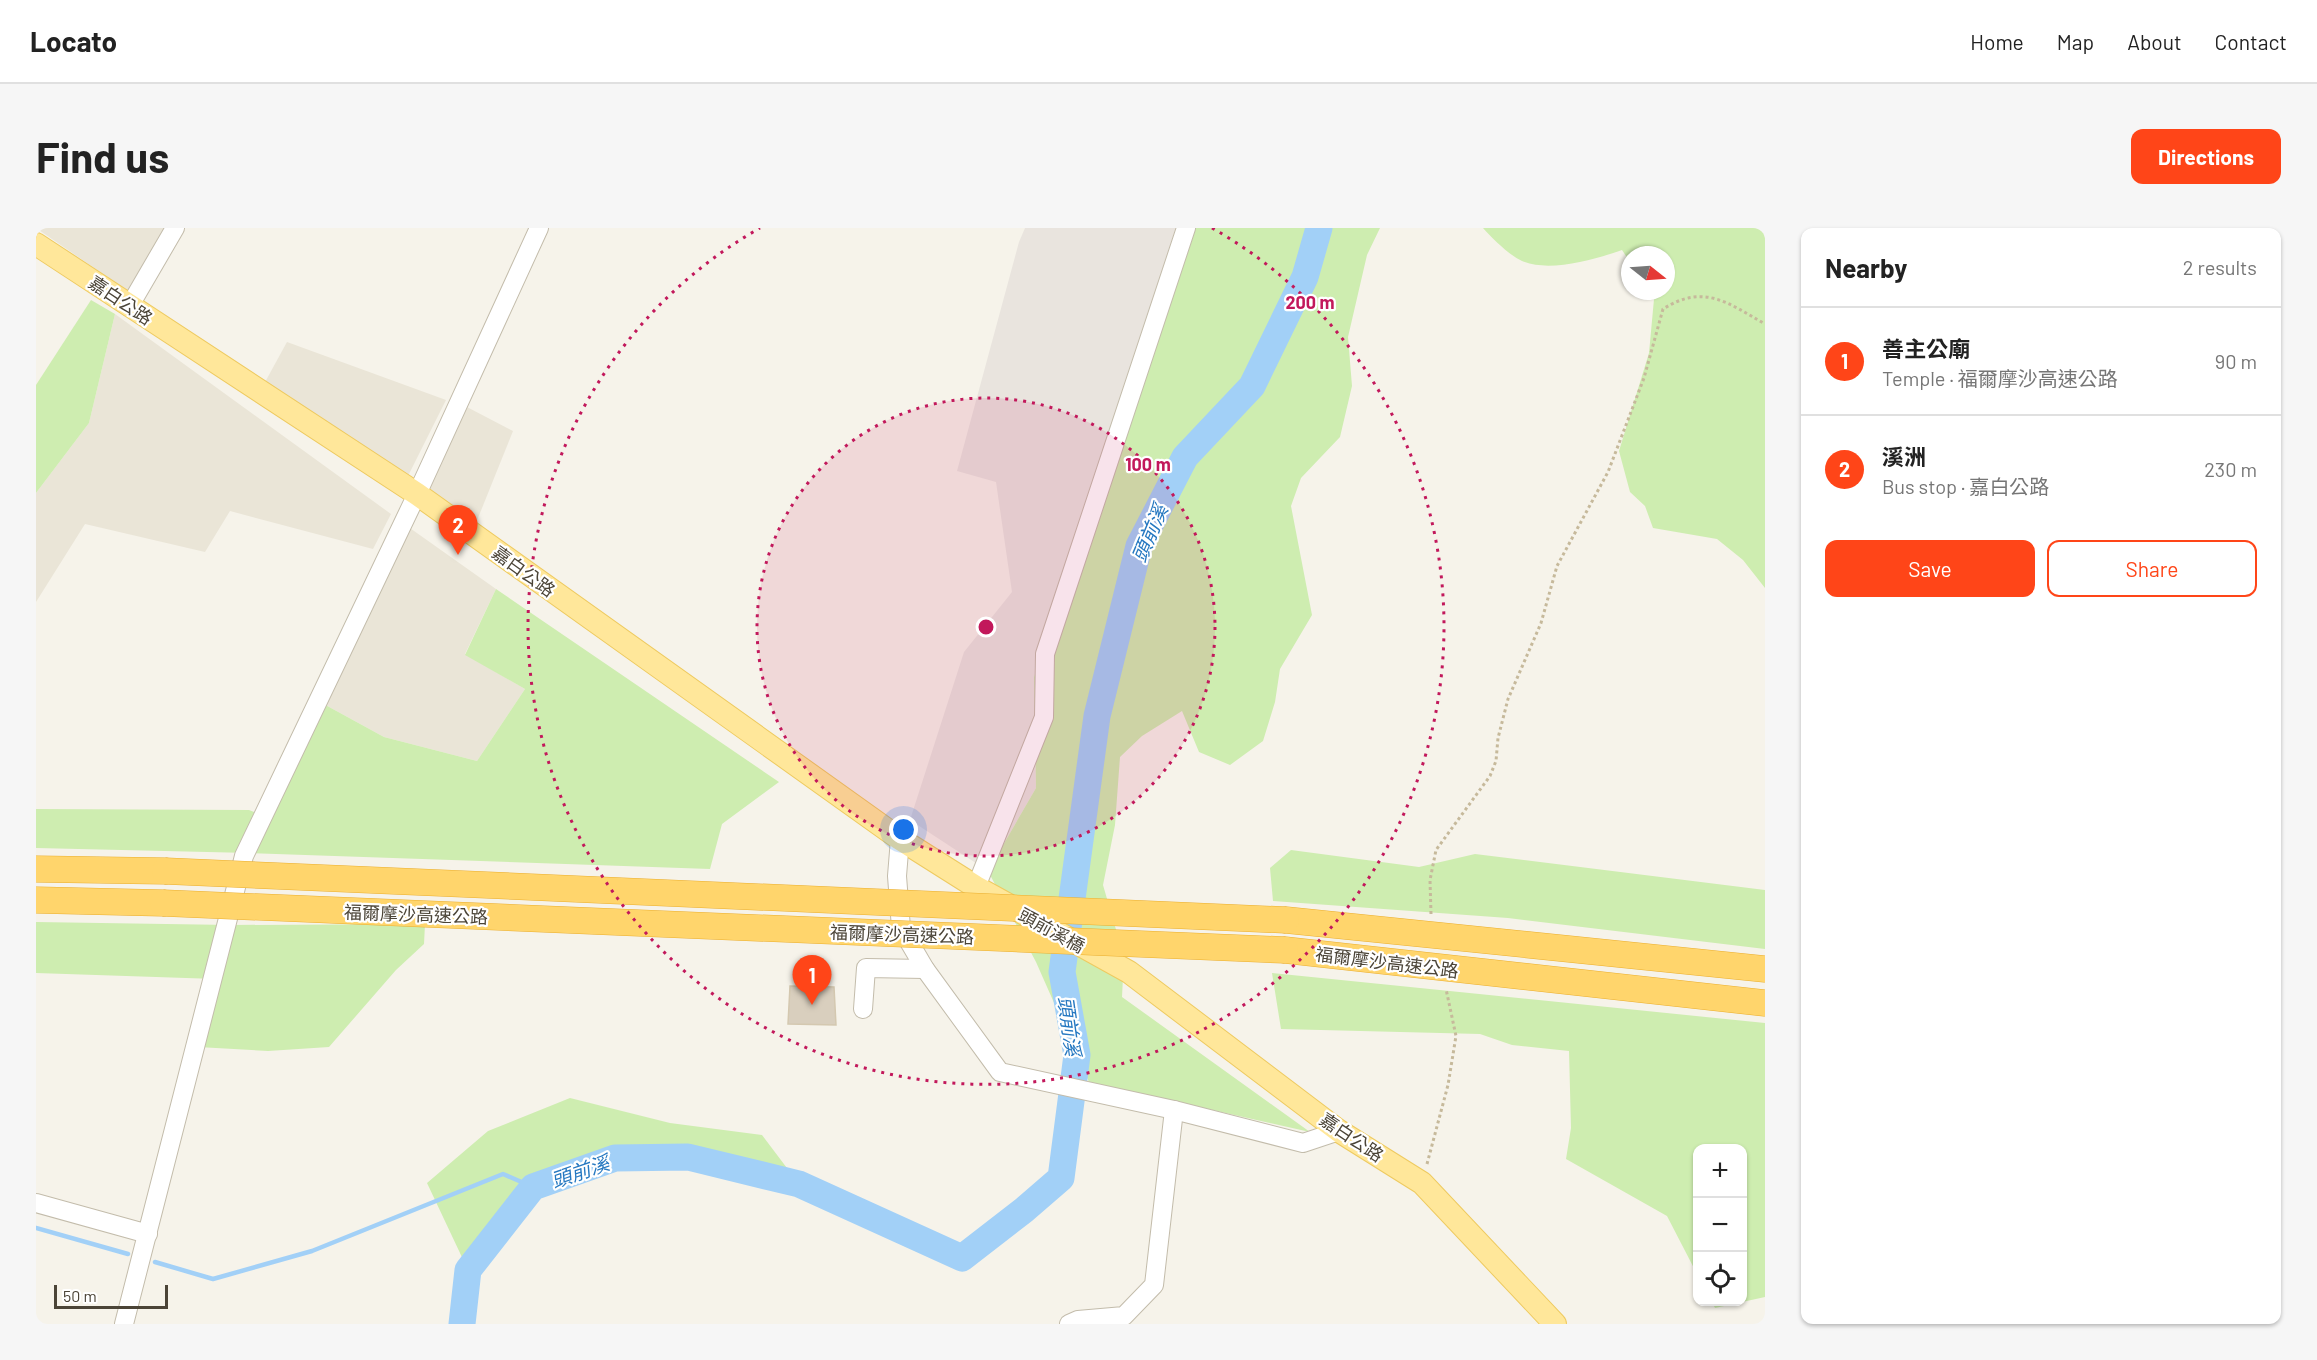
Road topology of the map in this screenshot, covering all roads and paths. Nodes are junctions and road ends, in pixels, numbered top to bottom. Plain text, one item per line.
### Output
1 (175, 228) edge
2 (540, 228) edge
3 (1186, 228) edge
4 (36, 244) edge
5 (129, 307) junction
6 (1765, 324) edge
7 (417, 494) junction
8 (900, 839) junction
9 (36, 869) edge
10 (976, 887) junction
11 (36, 900) edge
12 (1431, 914) dead end
13 (925, 969) junction
14 (1765, 969) edge
15 (1129, 972) joint
16 (1445, 983) dead end
17 (1765, 1003) edge
18 (863, 1009) dead end
19 (1174, 1110) junction
20 (1339, 1131) junction
21 (1422, 1183) junction
22 (36, 1203) edge
23 (148, 1234) junction
24 (1123, 1320) edge
25 (124, 1324) edge
26 (1069, 1324) edge
27 (1555, 1324) edge

1 - 5 street
2 - 7 street
3 - 10 street
4 - 5 main road, 嘉白公路
5 - 7 main road, 嘉白公路
6 - 12 path
7 - 8 main road, 嘉白公路
7 - 23 street
8 - 10 main road, 嘉白公路
8 - 13 street
9 - 14 highway, 福爾摩沙高速公路, bridge
10 - 15 main road, 頭前溪橋, bridge
11 - 17 highway, 福爾摩沙高速公路, bridge
13 - 18 street
13 - 19 street
15 - 20 main road, 嘉白公路
16 - 21 path
19 - 20 street
19 - 24 street
20 - 21 main road, 嘉白公路
21 - 27 main road, 嘉白公路
22 - 23 street
23 - 25 street
24 - 26 street

